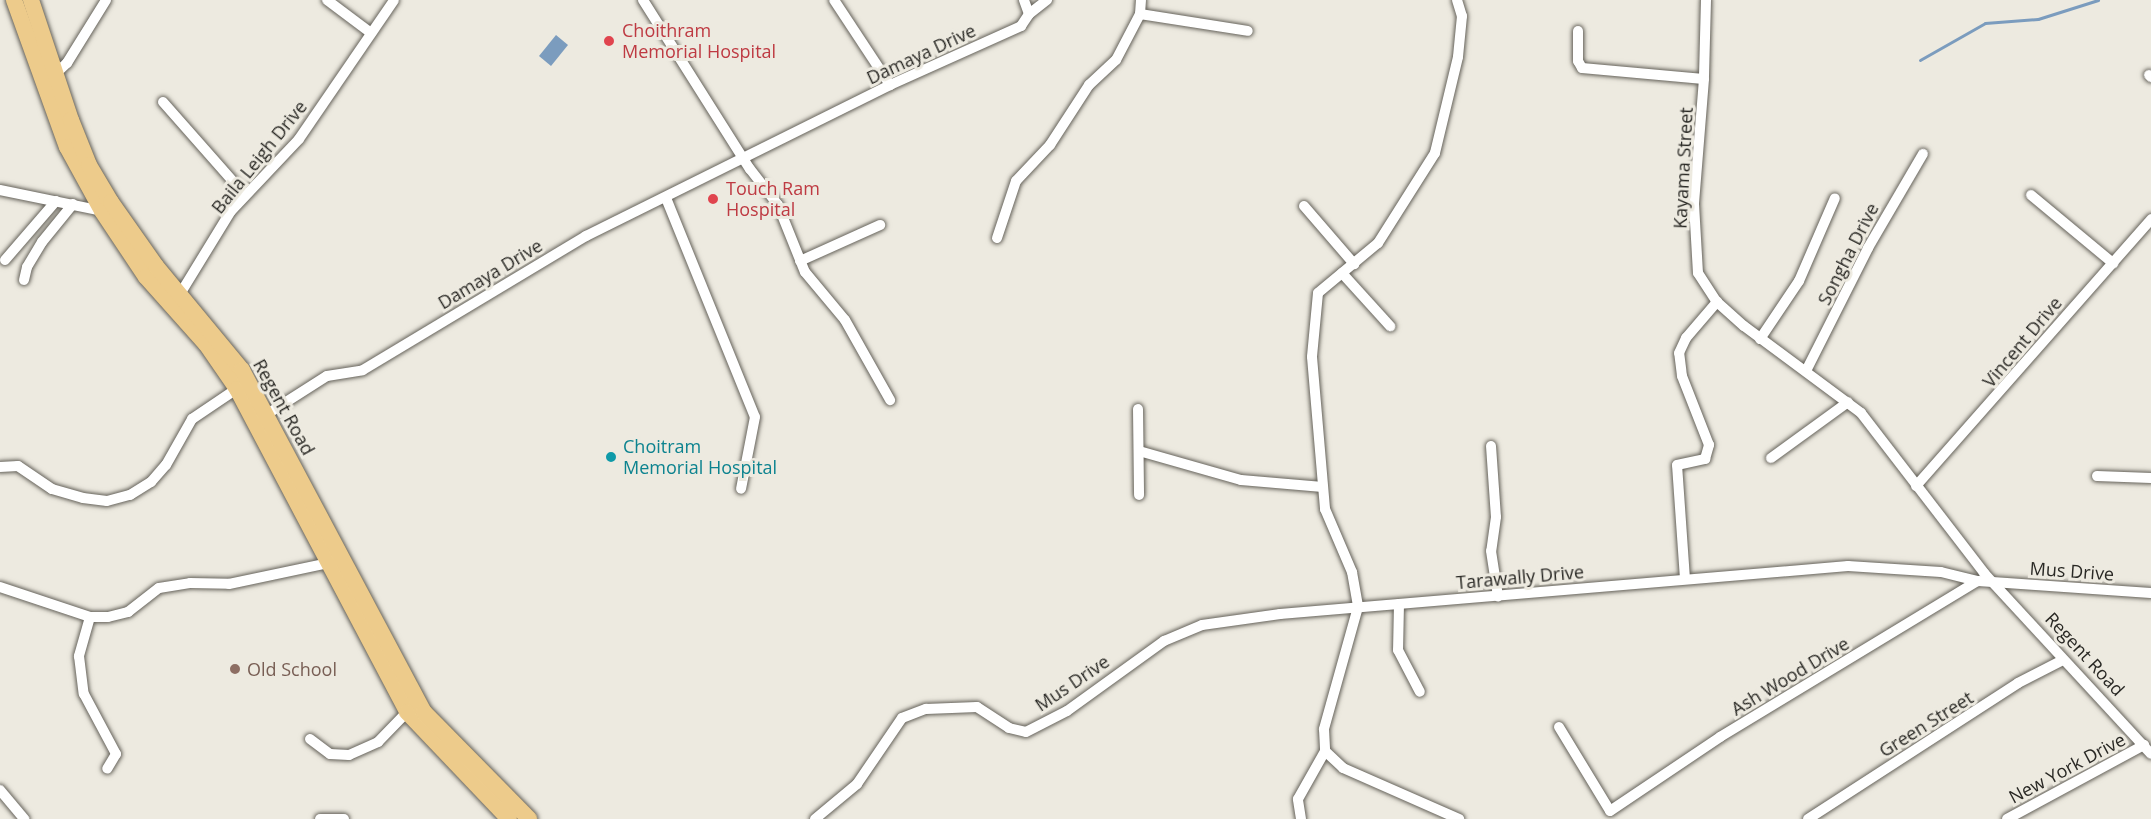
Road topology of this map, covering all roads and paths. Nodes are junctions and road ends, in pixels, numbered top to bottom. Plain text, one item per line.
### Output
1 (14, 0) edge
2 (31, 0) edge
3 (106, 0) edge
4 (327, 0) edge
5 (394, 0) edge
6 (643, 0) edge
7 (834, 0) edge
8 (1024, 0) edge
9 (1047, 0) edge
10 (1141, 0) edge
11 (1457, 0) edge
12 (1706, 0) edge
13 (1029, 14) junction
14 (1140, 14) junction
15 (1248, 31) dead end
16 (1578, 31) dead end
17 (371, 33) junction
18 (49, 77) junction
19 (1704, 79) junction
20 (890, 85) junction
21 (163, 102) dead end
22 (1923, 154) dead end
23 (745, 160) junction
24 (0, 190) edge
25 (245, 195) junction
26 (2031, 195) dead end
27 (666, 198) junction
28 (1835, 198) dead end
29 (56, 201) junction
30 (73, 204) junction
31 (1305, 206) dead end
32 (102, 211) junction
33 (2151, 219) edge
34 (880, 225) dead end
35 (997, 238) dead end
36 (5, 260) dead end
37 (800, 261) junction
38 (2113, 263) junction
39 (1354, 264) junction
40 (1342, 273) junction
41 (24, 280) dead end
42 (176, 300) junction
43 (1717, 302) junction
44 (1390, 326) dead end
45 (1760, 339) junction
46 (1806, 371) junction
47 (243, 385) junction
48 (890, 400) dead end
49 (1855, 408) junction
50 (1138, 409) dead end
51 (262, 417) junction
52 (1491, 446) dead end
53 (1139, 451) junction
54 (1771, 458) dead end
55 (0, 467) edge
56 (2097, 476) dead end
57 (2151, 478) edge
58 (1916, 486) junction
59 (1323, 487) junction
60 (741, 489) dead end
61 (1139, 495) dead end
62 (335, 561) junction
63 (1685, 579) junction
64 (1978, 581) junction
65 (1991, 581) junction
66 (0, 587) edge
67 (2151, 593) edge
68 (1498, 596) junction
69 (1399, 604) junction
70 (1358, 607) junction
71 (90, 617) junction
72 (2063, 660) junction
73 (1420, 692) dead end
74 (412, 706) junction
75 (1559, 727) dead end
76 (310, 738) dead end
77 (2147, 750) edge
78 (1325, 752) junction
79 (107, 769) dead end
80 (0, 790) edge
81 (507, 814) edge
82 (24, 819) edge
83 (320, 819) edge
84 (344, 819) edge
85 (529, 819) edge
86 (815, 819) edge
87 (1301, 819) edge
88 (1459, 819) edge
89 (1808, 819) edge
90 (2007, 819) edge

1 - 18 main road, Regent Road
2 - 18 main road, Regent Road
3 - 18 street
4 - 17 street
5 - 17 street, Baila Leigh Drive
6 - 23 street
7 - 20 street
8 - 13 street
9 - 13 street, Damaya Drive
10 - 14 street
11 - 39 street
12 - 19 street, Kayama Street
13 - 20 street, Damaya Drive
14 - 15 street
14 - 35 street
16 - 19 street
17 - 25 street, Baila Leigh Drive
18 - 32 main road, Regent Road
18 - 42 main road, Regent Road
19 - 43 street, Kayama Street
20 - 23 street, Damaya Drive
21 - 25 street
22 - 46 street, Songha Drive
23 - 27 street, Damaya Drive
23 - 37 street
24 - 29 street
25 - 42 street, Baila Leigh Drive
26 - 38 street
27 - 51 street, Damaya Drive
27 - 60 street
28 - 45 street
29 - 30 street
29 - 36 street
30 - 32 street
30 - 41 street
31 - 39 street
32 - 42 main road, Regent Road
33 - 38 street, Vincent Drive
34 - 37 street
37 - 48 street
38 - 58 street, Vincent Drive
39 - 40 street
40 - 44 street
40 - 59 street
42 - 47 main road, Regent Road
43 - 45 street, Kayama Street
43 - 63 street
45 - 46 street, Kayama Street
46 - 49 street, Kayama Street
47 - 51 main road, Regent Road
47 - 55 street
49 - 54 street
49 - 58 street, Kayama Street
50 - 53 street
51 - 62 main road, Regent Road
52 - 68 street
53 - 59 street
53 - 61 street
56 - 57 street
58 - 65 street, Kayama Street
59 - 70 street
62 - 71 street
62 - 74 main road, Regent Road
63 - 64 street, Tarawally Drive
63 - 68 street, Tarawally Drive
64 - 65 street
64 - 75 street, Ash Wood Drive
65 - 67 street, Mus Drive
65 - 72 street, Regent Road
66 - 71 street
68 - 69 street, Tarawally Drive
69 - 70 street, Tarawally Drive
69 - 73 street
70 - 78 street
70 - 86 street, Mus Drive
71 - 79 street
72 - 77 street, Regent Road
72 - 89 street, Green Street
74 - 76 street
74 - 81 main road, Regent Road
77 - 90 street, New York Drive
78 - 87 street
78 - 88 street
80 - 82 street
81 - 85 main road, Regent Road
83 - 84 street

